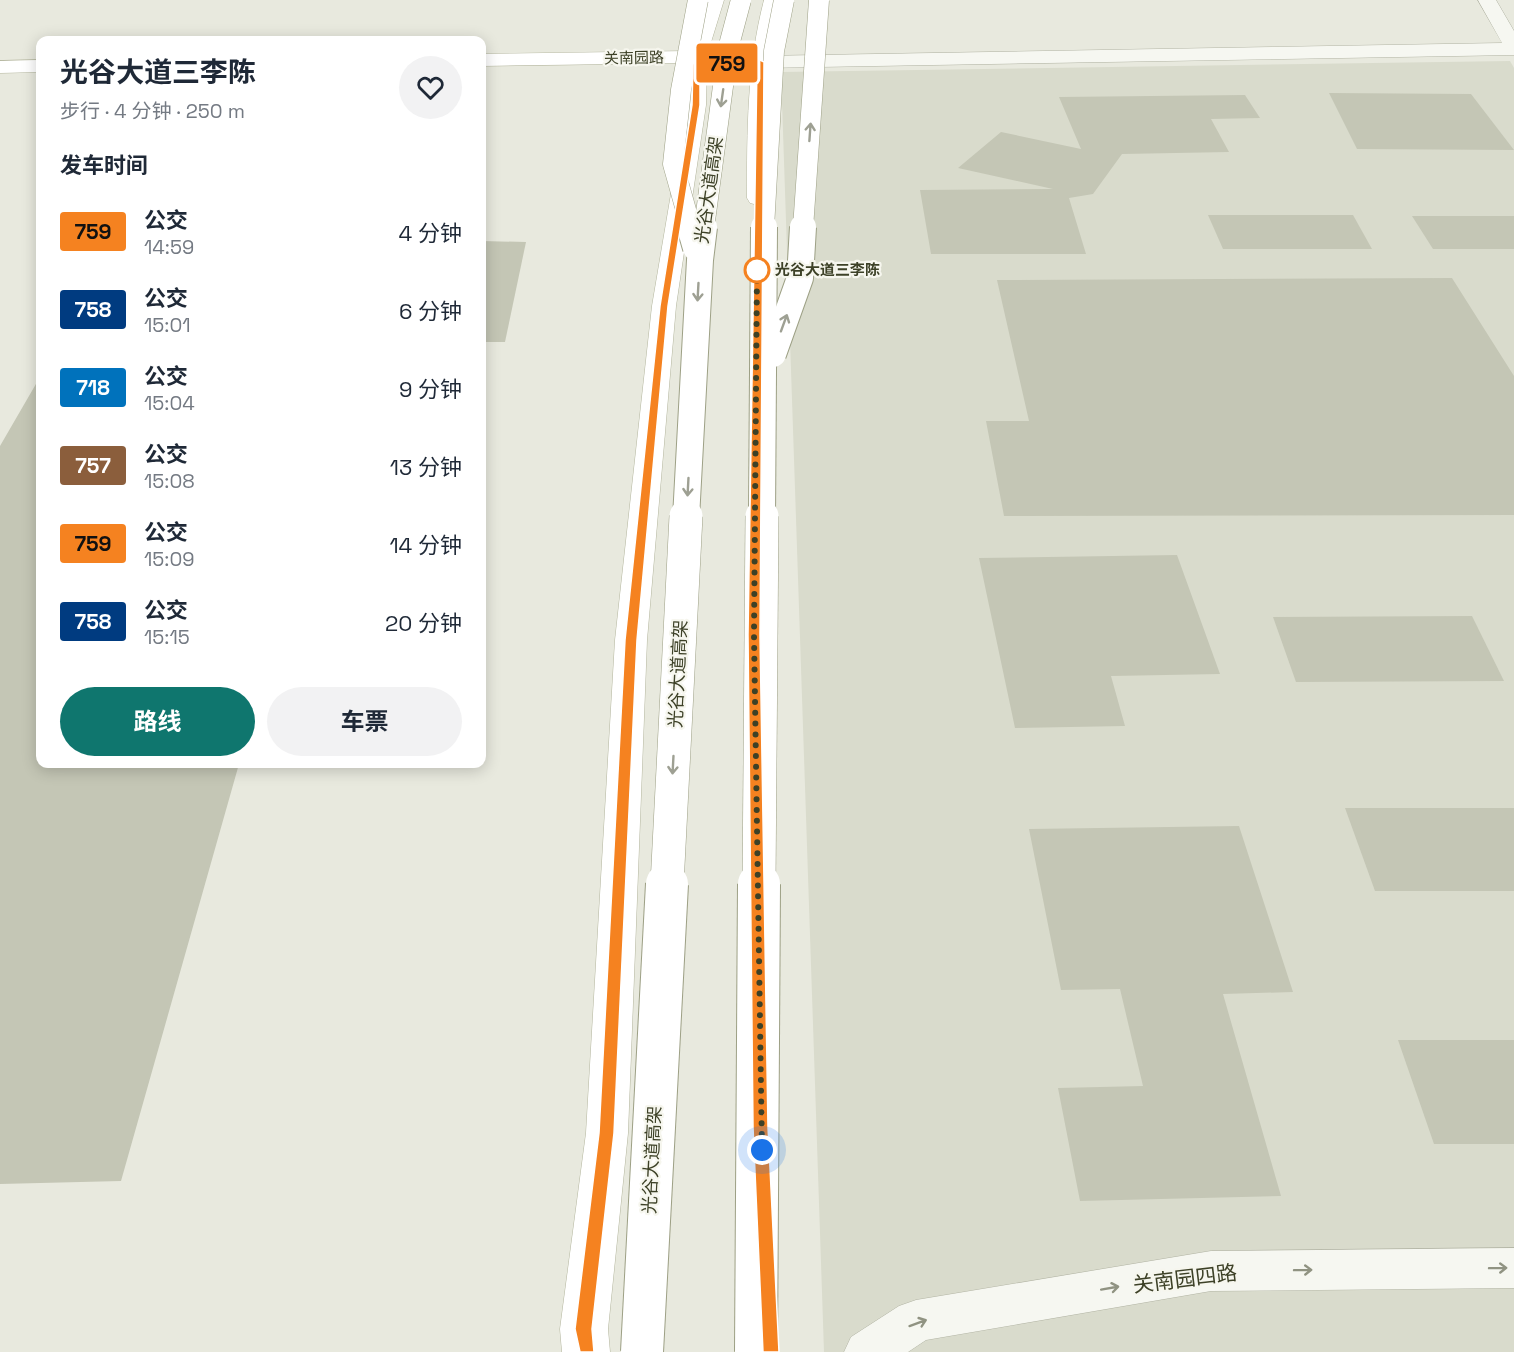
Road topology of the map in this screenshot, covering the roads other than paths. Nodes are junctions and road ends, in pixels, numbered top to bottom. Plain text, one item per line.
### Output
1 (698, 0) edge
2 (715, 0) edge
3 (741, 0) edge
4 (773, 0) edge
5 (783, 0) edge
6 (819, 0) edge
7 (1487, 0) edge
8 (1514, 48) edge
9 (486, 60) edge
10 (697, 60) junction
11 (760, 62) junction
12 (0, 66) edge
13 (36, 66) edge
14 (486, 67) edge
15 (36, 72) edge
16 (0, 73) edge
17 (700, 260) junction
18 (764, 379) junction
19 (1514, 1268) edge
20 (586, 1352) edge
21 (642, 1352) edge
22 (756, 1352) edge
23 (771, 1352) edge
24 (868, 1352) edge

1 - 17 main road, bridge
2 - 10 main road
3 -> 17 main road, 光谷大道高架, bridge
4 - 11 main road
5 - 18 main road, bridge
18 -> 6 main road, bridge
7 - 8 street
8 - 11 street
9 - 10 main road, 关南园路
10 - 11 main road, 关南园路
10 - 14 main road, 关南园路
10 - 20 main road
11 - 23 main road
12 - 13 main road
15 - 16 main road
17 -> 21 main road, 光谷大道高架, bridge
18 - 22 main road, bridge
24 -> 19 street, 关南园四路

